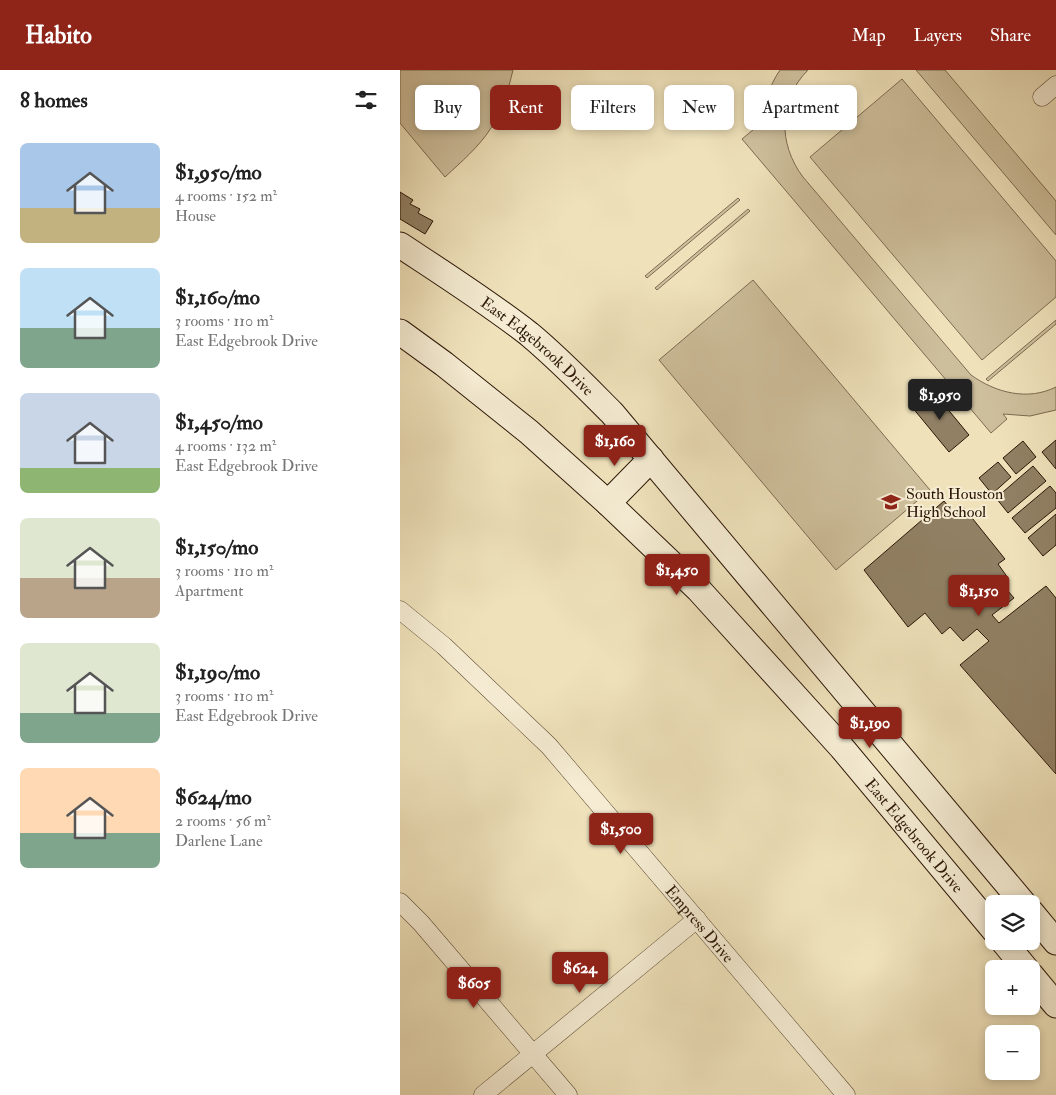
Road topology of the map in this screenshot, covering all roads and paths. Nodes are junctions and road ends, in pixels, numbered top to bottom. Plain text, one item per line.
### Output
1 (1056, 85) edge
2 (1042, 97) dead end
3 (400, 245) edge
4 (400, 332) edge
5 (651, 459) junction
6 (608, 503) junction
7 (400, 610) edge
8 (870, 722) junction
9 (842, 748) junction
10 (1016, 895) edge
11 (400, 902) edge
12 (697, 919) junction
13 (985, 919) edge
14 (1040, 924) edge
15 (1056, 942) edge
16 (1010, 950) edge
17 (1019, 960) edge
18 (1040, 986) edge
19 (1056, 1005) edge
20 (534, 1053) junction
21 (483, 1095) edge
22 (568, 1095) edge
23 (846, 1095) edge

1 - 2 street
3 - 5 main road, East Edgebrook Drive
4 - 6 main road, East Edgebrook Drive
5 - 6 main road
5 - 8 main road, East Edgebrook Drive
6 - 9 main road, East Edgebrook Drive
7 - 12 street, Empress Drive
8 - 9 main road
8 - 10 main road, East Edgebrook Drive
9 - 13 main road, East Edgebrook Drive
11 - 20 street
12 - 20 street
12 - 23 street, Empress Drive
14 - 15 main road, East Edgebrook Drive
16 - 17 main road
18 - 19 main road
20 - 21 street
20 - 22 street

